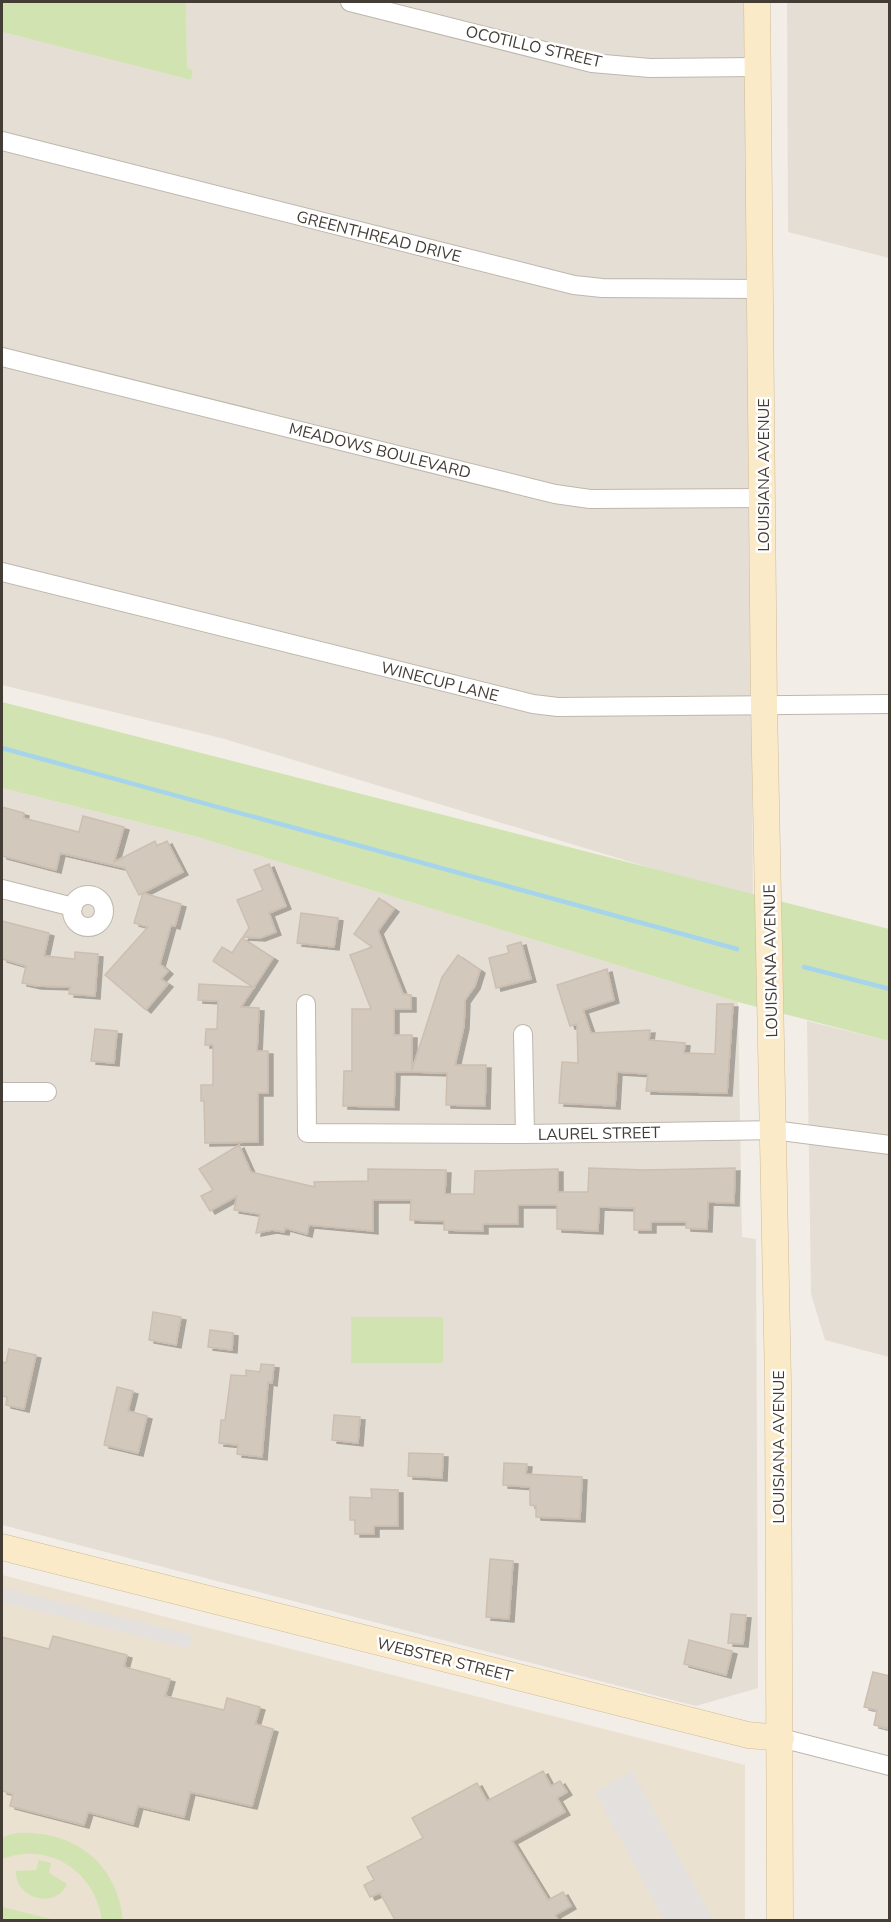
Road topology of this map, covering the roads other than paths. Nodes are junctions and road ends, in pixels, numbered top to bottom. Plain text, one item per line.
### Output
1 (350, 2) edge
2 (757, 2) edge
3 (757, 67) junction
4 (2, 141) edge
5 (761, 289) junction
6 (2, 357) edge
7 (764, 498) junction
8 (2, 572) edge
9 (765, 705) junction
10 (890, 705) edge
11 (2, 889) edge
12 (73, 907) dead end
13 (306, 1004) dead end
14 (523, 1034) dead end
15 (2, 1092) edge
16 (47, 1092) dead end
17 (773, 1130) junction
18 (525, 1134) junction
19 (890, 1145) edge
20 (2, 1547) edge
21 (780, 1738) junction
22 (890, 1766) edge
23 (780, 1920) edge

1 - 3 street, OCOTILLO STREET
2 - 3 street, LOUISIANA AVENUE
3 - 5 street, LOUISIANA AVENUE
4 - 5 street, GREENTHREAD DRIVE
5 - 7 street, LOUISIANA AVENUE
6 - 7 street, MEADOWS BOULEVARD
7 - 9 street, LOUISIANA AVENUE
8 - 9 street, WINECUP LANE
9 - 10 street, WINECUP LANE
9 - 17 street, LOUISIANA AVENUE
11 - 12 street
13 - 18 street, LAUREL STREET
14 - 18 street
15 - 16 street
17 - 18 street, LAUREL STREET
17 - 19 street, LAUREL STREET
17 - 21 street, LOUISIANA AVENUE
20 - 21 street, WEBSTER STREET
21 - 22 street, WEBSTER STREET
21 - 23 street, LOUISIANA AVENUE

